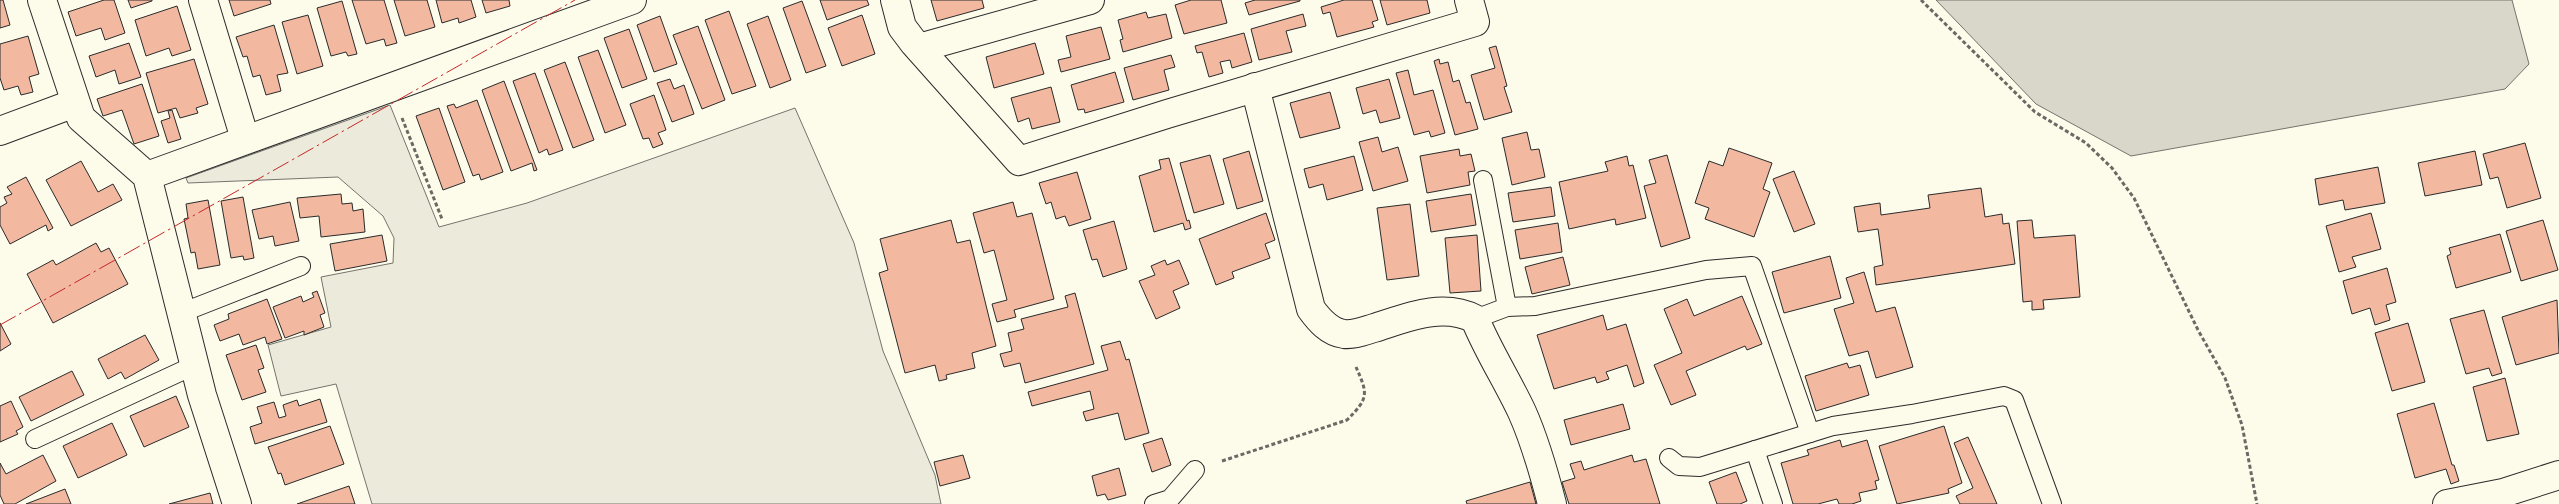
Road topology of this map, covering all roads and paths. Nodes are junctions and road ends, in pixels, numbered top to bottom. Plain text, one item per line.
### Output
1 (42, 0) edge
2 (203, 0) edge
3 (895, 0) edge
4 (1090, 0) edge
5 (1469, 0) edge
6 (1921, 0) edge
7 (625, 1) edge
8 (919, 48) junction
9 (390, 87) junction
10 (1255, 87) junction
11 (75, 103) junction
12 (0, 130) edge
13 (246, 139) junction
14 (146, 176) junction
15 (1483, 180) dead end
16 (442, 219) dead end
17 (301, 266) dead end
18 (1507, 307) junction
19 (181, 313) junction
20 (1475, 319) junction
21 (1342, 334) junction
22 (195, 365) junction
23 (1810, 433) junction
24 (36, 439) dead end
25 (1755, 450) junction
26 (1669, 458) dead end
27 (1195, 470) joint
28 (2559, 475) edge
29 (1166, 502) edge
30 (237, 504) edge
31 (1552, 504) edge
32 (1773, 504) edge
33 (2052, 504) edge
34 (2257, 504) edge
35 (2447, 504) edge

1 - 11 street
2 - 13 street
3 - 8 street
4 - 8 street
5 - 10 street
6 - 34 path
7 - 9 street
8 - 10 street
9 - 13 street
9 - 16 path
10 - 21 street
11 - 12 street
11 - 14 street
13 - 14 street
14 - 19 street
15 - 18 lane
17 - 19 lane
18 - 20 lane
18 - 23 lane
19 - 22 street
20 - 21 street
20 - 31 street
21 - 27 path
22 - 24 lane
22 - 30 street
23 - 25 lane
23 - 33 lane
25 - 26 lane
25 - 32 lane
27 - 29 lane
28 - 35 street

